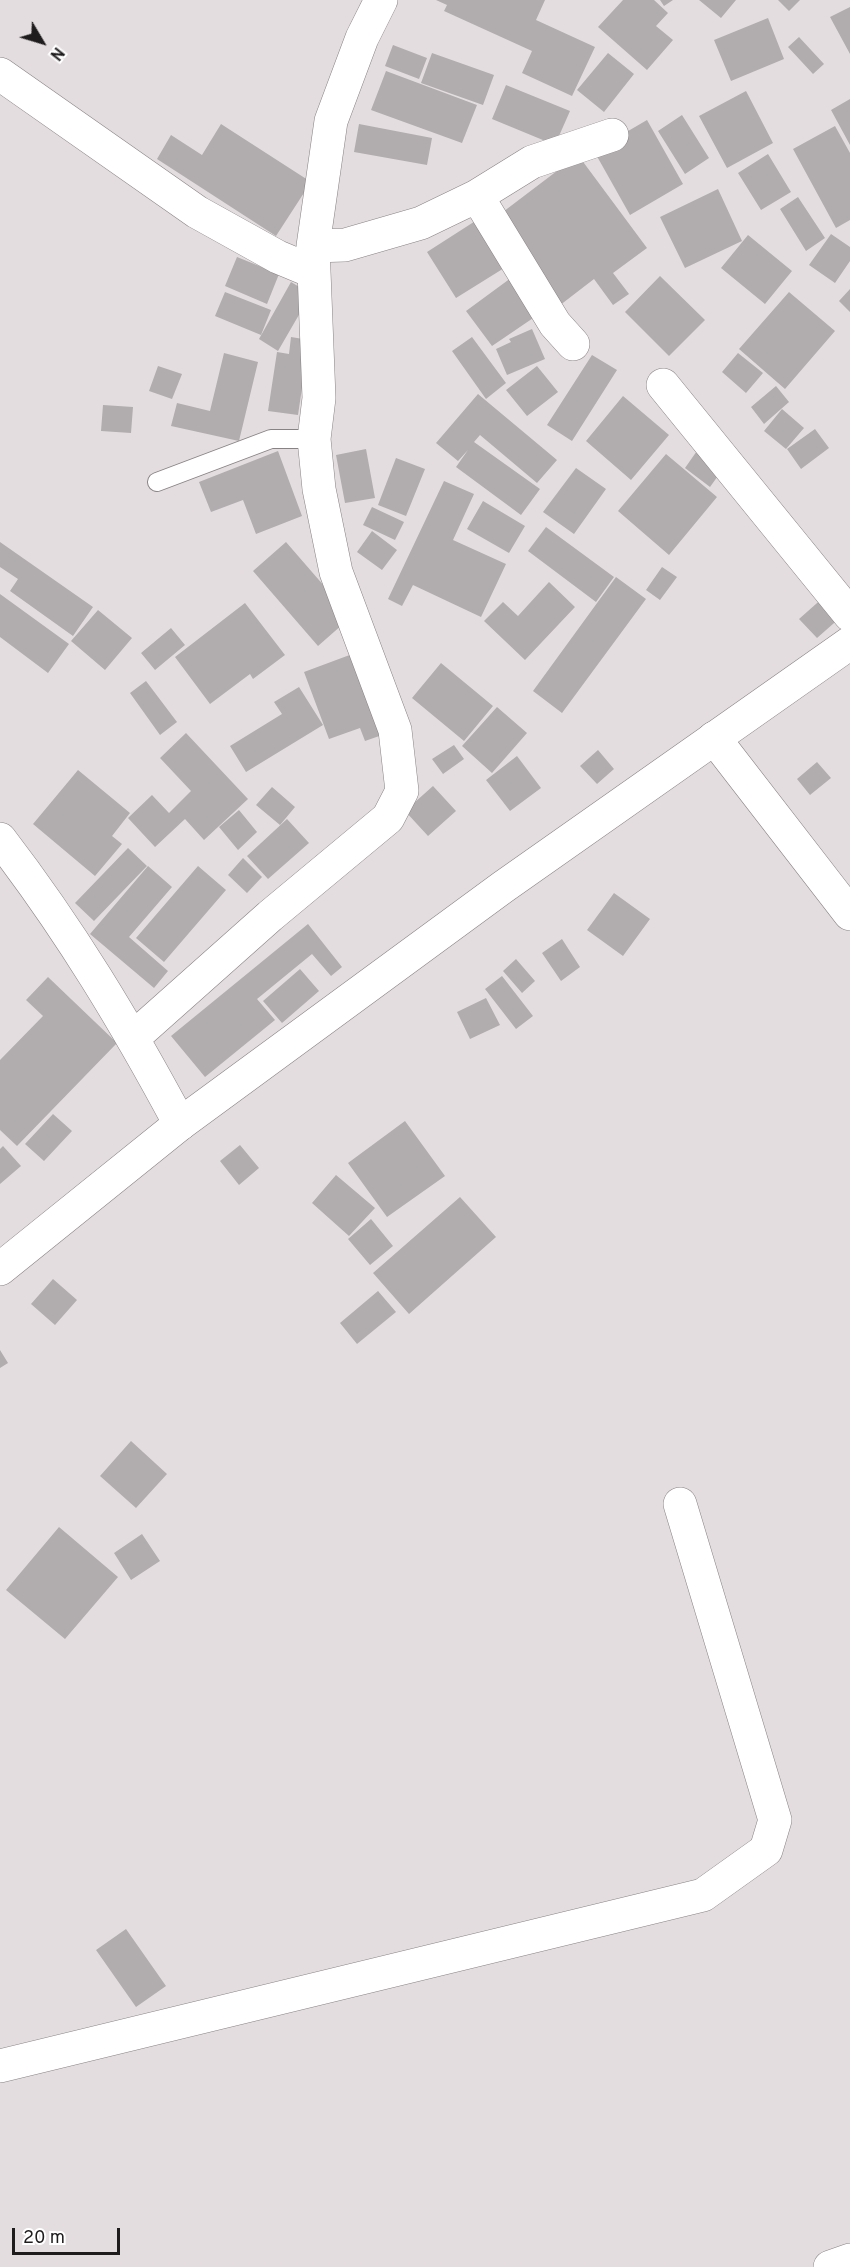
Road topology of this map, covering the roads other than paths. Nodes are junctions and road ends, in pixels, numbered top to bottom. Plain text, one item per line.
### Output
1 (381, 0) edge
2 (0, 74) edge
3 (612, 135) dead end
4 (477, 196) junction
5 (314, 259) junction
6 (573, 344) dead end
7 (663, 385) dead end
8 (314, 440) junction
9 (156, 482) dead end
10 (850, 615) edge
11 (850, 643) edge
12 (714, 738) junction
13 (0, 839) edge
14 (850, 914) edge
15 (134, 1037) junction
16 (180, 1124) junction
17 (0, 1269) edge
18 (680, 1504) dead end
19 (0, 2066) edge
20 (850, 2260) edge
21 (830, 2267) edge

1 - 5 street
2 - 5 street
3 - 4 street
4 - 5 street
4 - 6 street
5 - 8 street
7 - 10 street
8 - 9 lane
8 - 15 street
11 - 12 street
12 - 14 street
12 - 16 street
13 - 15 street
15 - 16 street
16 - 17 street
18 - 19 street
20 - 21 street

